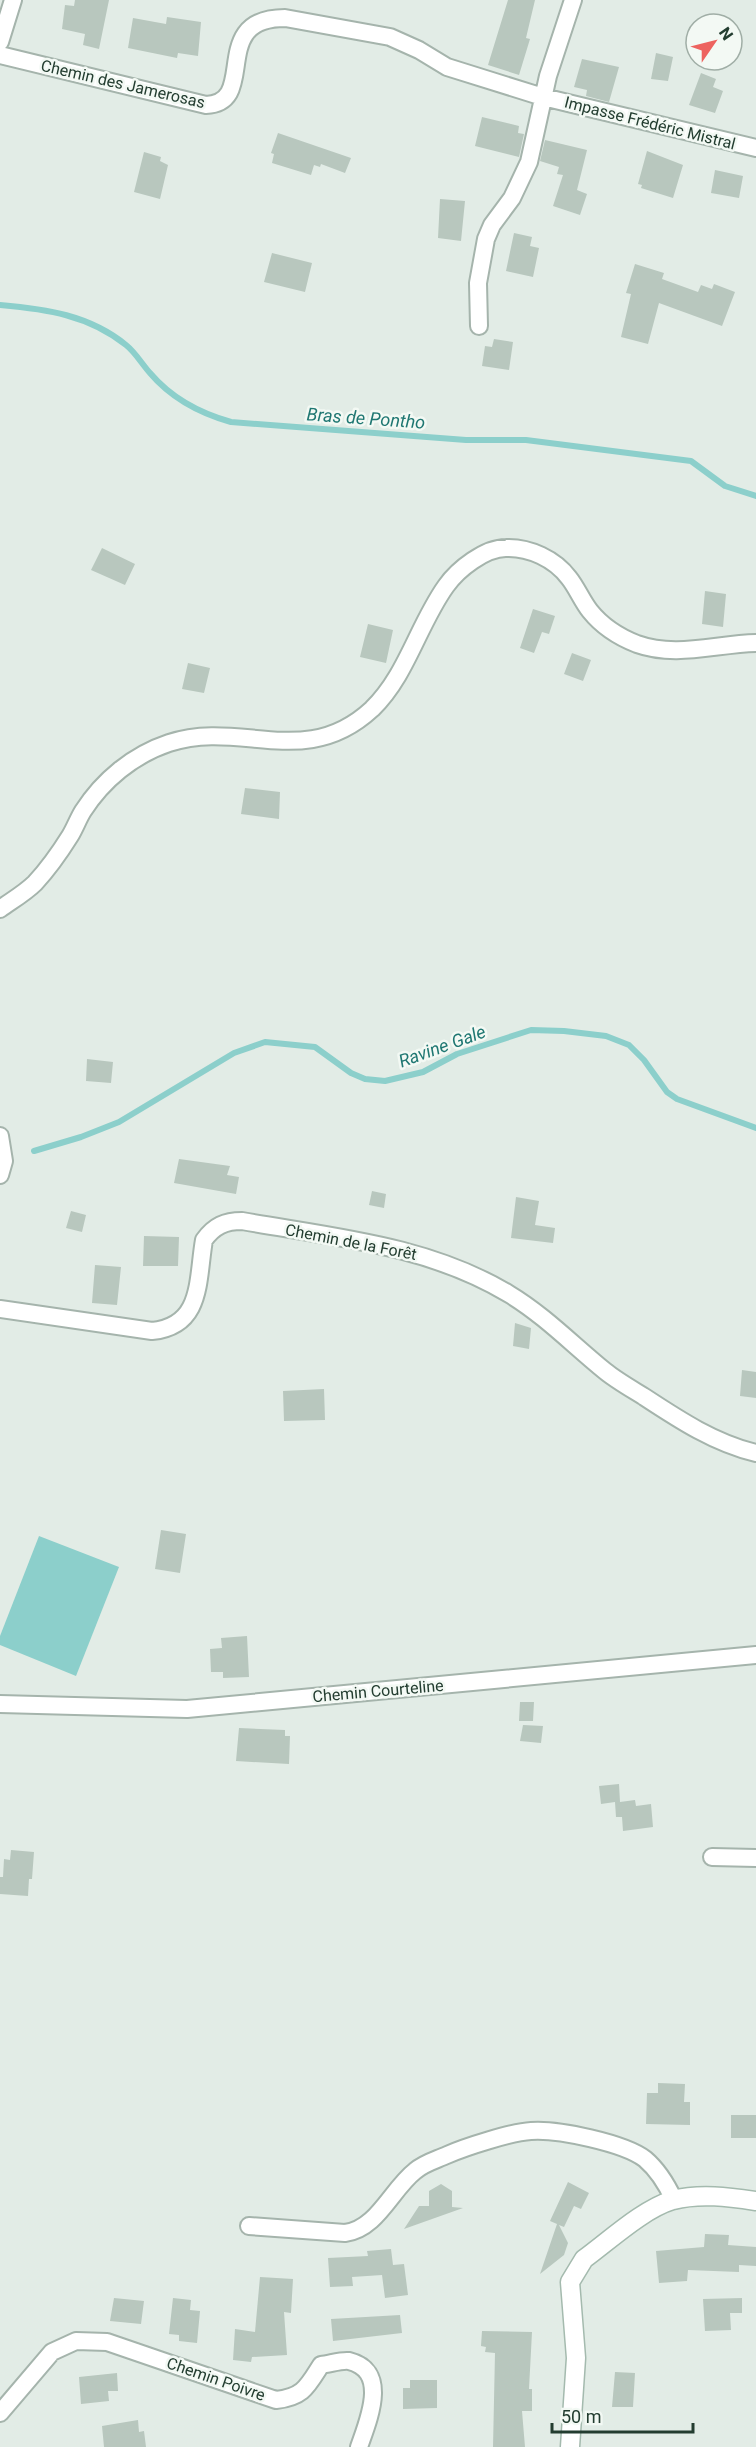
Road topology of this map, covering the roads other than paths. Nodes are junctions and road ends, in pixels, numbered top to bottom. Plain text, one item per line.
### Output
1 (13, 0) edge
2 (573, 0) edge
3 (0, 42) edge
4 (0, 55) edge
5 (543, 97) junction
6 (756, 148) edge
7 (479, 326) dead end
8 (756, 643) edge
9 (0, 909) edge
10 (0, 1136) edge
11 (0, 1175) edge
12 (0, 1309) edge
13 (756, 1452) edge
14 (756, 1654) edge
15 (0, 1704) edge
16 (712, 1857) dead end
17 (756, 1858) edge
18 (674, 2200) junction
19 (756, 2201) edge
20 (249, 2226) dead end
21 (0, 2414) edge
22 (359, 2447) edge
23 (570, 2447) edge

1 - 3 street
2 - 5 street
4 - 5 street, Chemin des Jamerosas
5 - 6 street, Impasse Frédéric Mistral
5 - 7 street
8 - 9 street
10 - 11 street
12 - 13 street, Chemin de la Forêt
14 - 15 street, Chemin Courteline
16 - 17 street
18 - 19 main road
18 - 20 street
18 - 23 main road
21 - 22 street, Chemin Poivre

